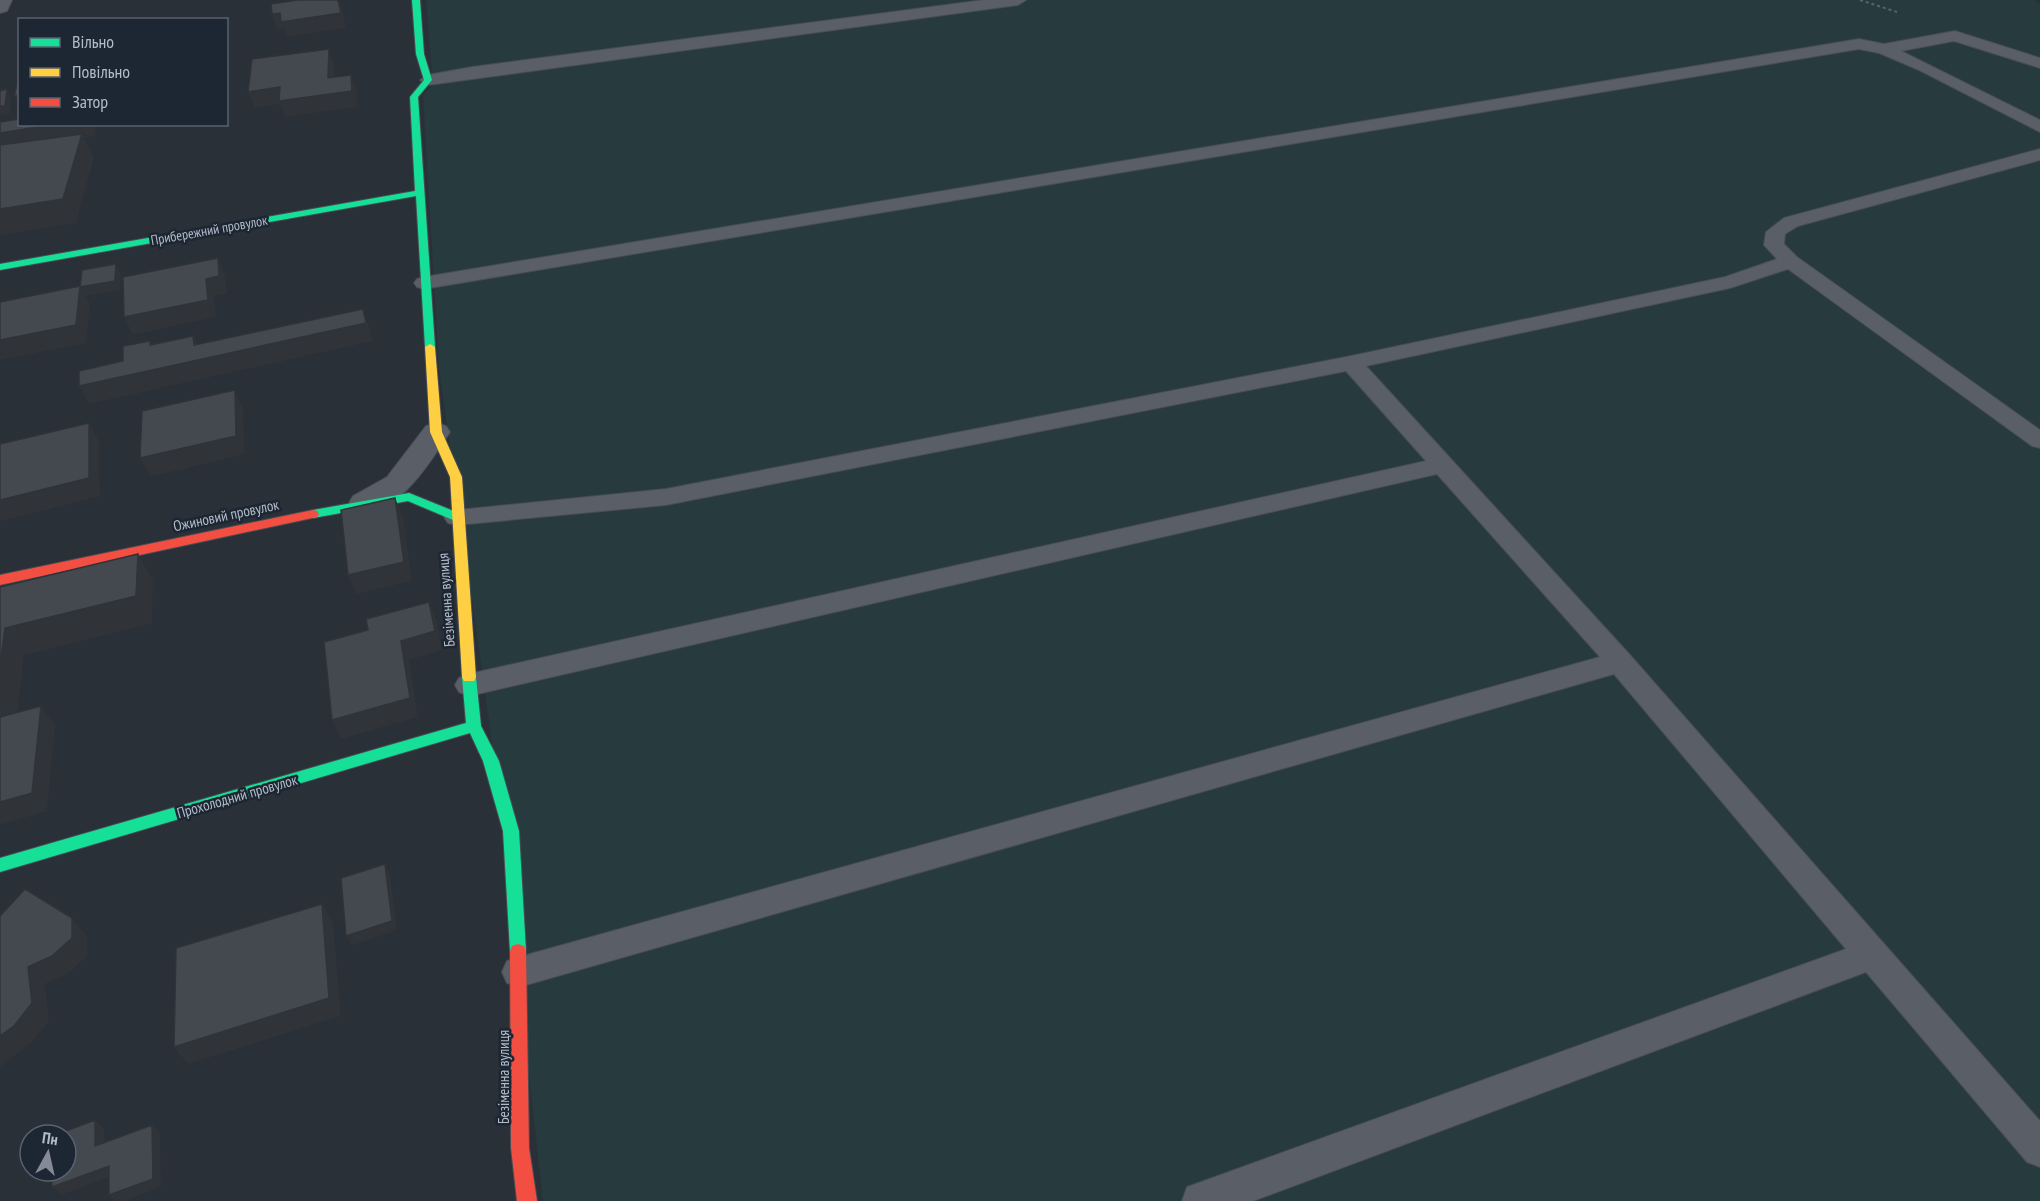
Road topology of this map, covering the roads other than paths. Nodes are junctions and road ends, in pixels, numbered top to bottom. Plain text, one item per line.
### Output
1 (3, 0) edge
2 (416, 0) edge
3 (1018, 0) edge
4 (0, 7) edge
5 (1884, 49) junction
6 (2040, 63) edge
7 (428, 80) junction
8 (2040, 127) edge
9 (2040, 154) edge
10 (418, 193) junction
11 (1790, 261) junction
12 (0, 267) edge
13 (424, 283) junction
14 (1351, 363) junction
15 (436, 432) junction
16 (2040, 441) edge
17 (1441, 465) junction
18 (364, 503) junction
19 (457, 517) junction
20 (0, 580) edge
21 (1620, 662) junction
22 (469, 685) junction
23 (474, 726) junction
24 (0, 865) edge
25 (1871, 955) junction
26 (519, 972) junction
27 (2040, 1149) edge
28 (527, 1201) edge
29 (1201, 1201) edge

1 - 4 street
2 - 7 street
3 - 7 lane
5 - 6 lane
5 - 8 lane
5 - 13 lane
7 - 10 street, Безіменна вулиця
9 - 11 lane
10 - 12 street, Прибережний провулок
10 - 13 street, Безіменна вулиця
11 - 14 lane
11 - 16 lane
13 - 15 street, Безіменна вулиця
14 - 17 lane
14 - 19 lane
15 - 18 street
15 - 19 street, Безіменна вулиця
17 - 21 lane
17 - 22 lane
18 - 19 street, Ожиновий провулок
18 - 20 street, Ожиновий провулок
19 - 22 street, Безіменна вулиця
21 - 25 lane
21 - 26 lane
22 - 23 street, Безіменна вулиця
23 - 24 street, Прохолодний провулок
23 - 26 street, Безіменна вулиця
25 - 27 lane
25 - 29 lane
26 - 28 street, Безіменна вулиця

